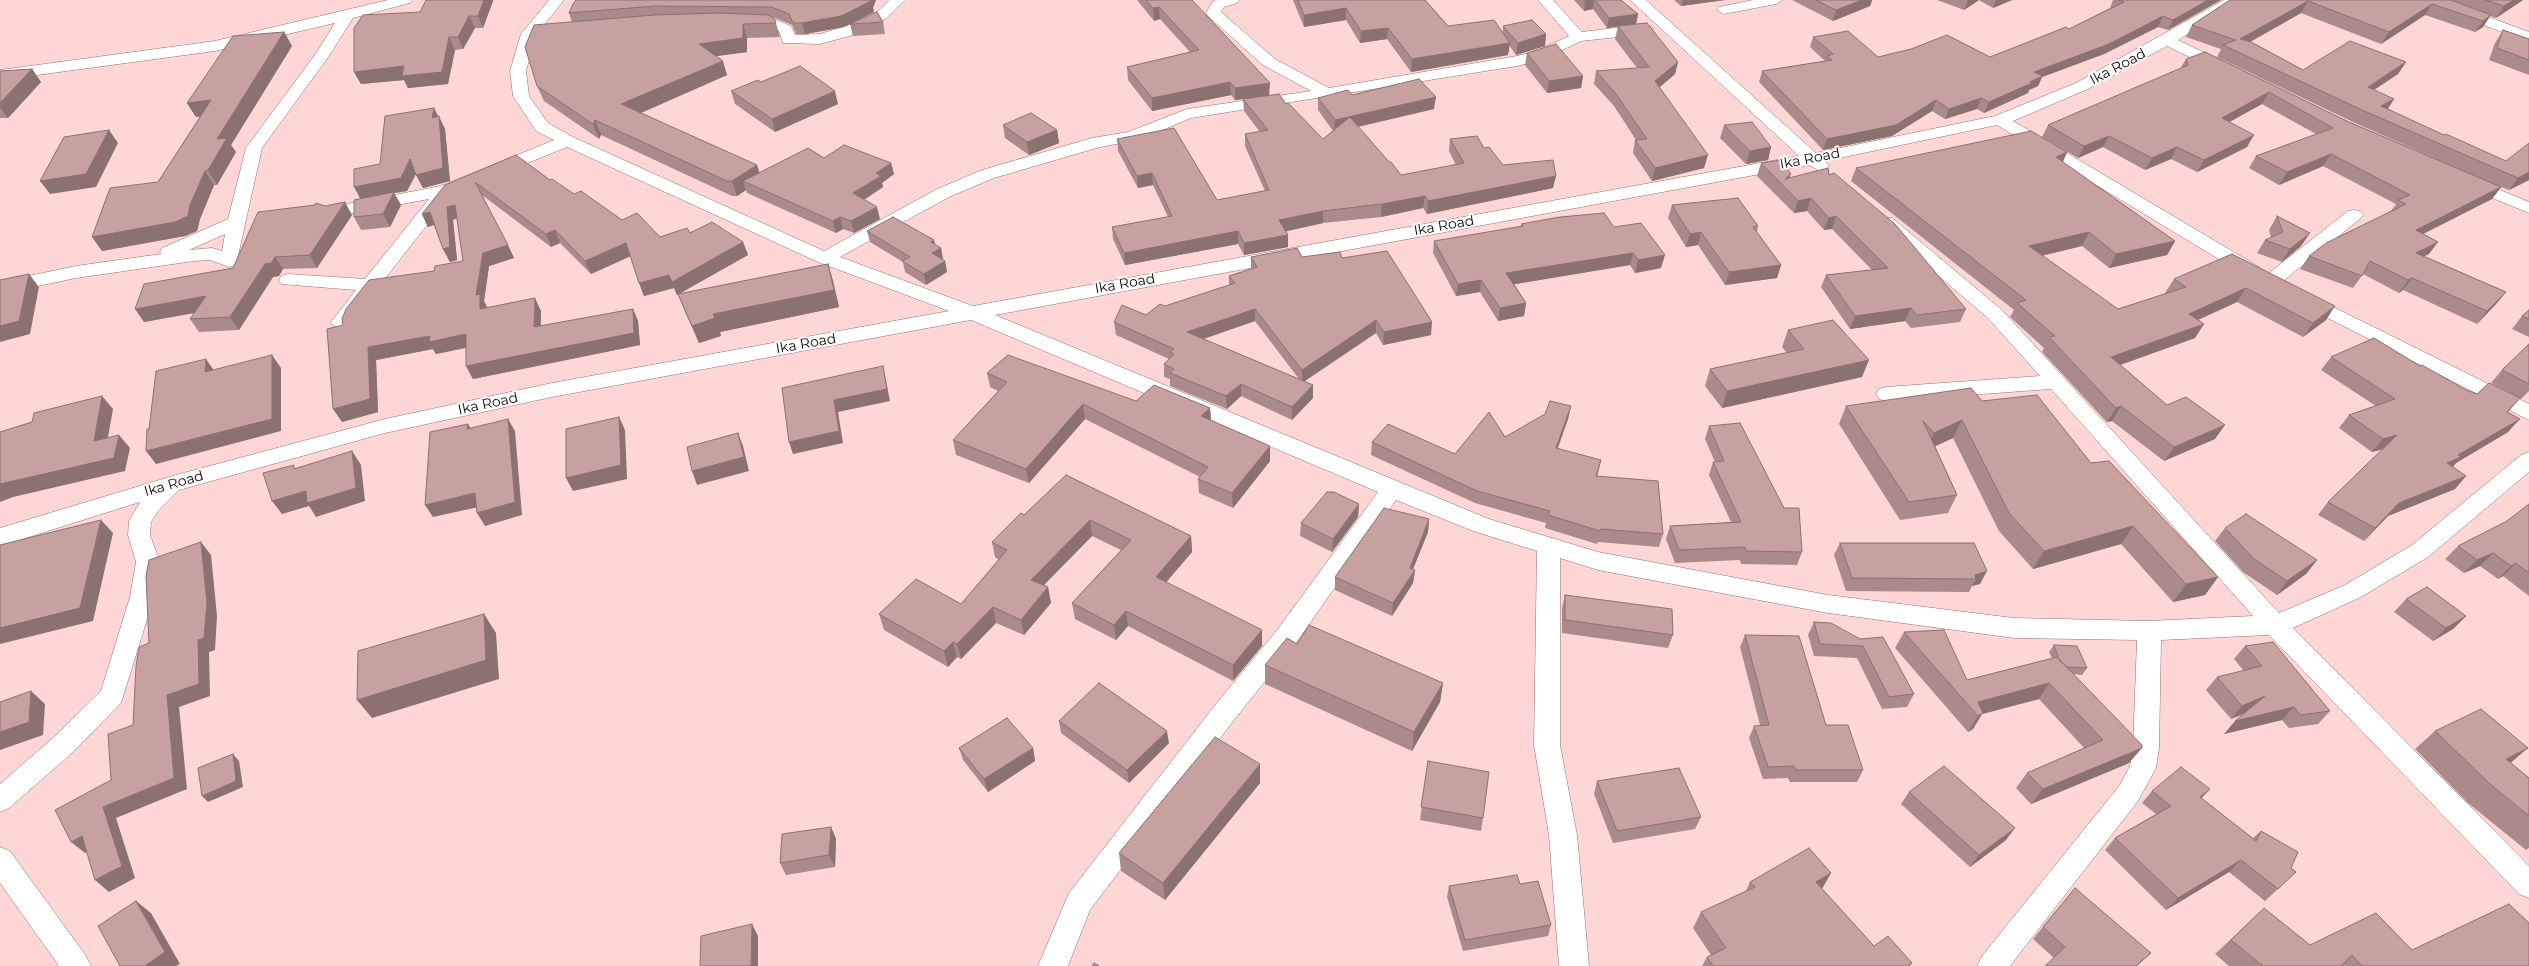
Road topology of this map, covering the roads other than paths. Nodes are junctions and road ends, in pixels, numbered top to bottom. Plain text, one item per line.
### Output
1 (405, 0) edge
2 (557, 0) edge
3 (898, 0) edge
4 (1232, 0) edge
5 (1545, 0) edge
6 (1637, 0) edge
7 (1776, 0) edge
8 (2234, 0) edge
9 (2429, 0) edge
10 (1724, 10) dead end
11 (347, 15) junction
12 (730, 22) edge
13 (1666, 27) junction
14 (552, 32) edge
15 (529, 34) junction
16 (1578, 37) junction
17 (2529, 37) edge
18 (2167, 40) junction
19 (2237, 74) edge
20 (0, 76) edge
21 (1327, 93) junction
22 (2000, 120) junction
23 (567, 141) junction
24 (1812, 159) junction
25 (2458, 177) edge
26 (1836, 180) edge
27 (446, 190) junction
28 (2529, 208) edge
29 (1872, 210) edge
30 (332, 212) edge
31 (2354, 215) dead end
32 (237, 222) junction
33 (825, 258) junction
34 (148, 262) junction
35 (288, 280) dead end
36 (2271, 281) junction
37 (369, 285) junction
38 (0, 288) edge
39 (970, 312) junction
40 (341, 322) edge
41 (2056, 382) junction
42 (1886, 394) dead end
43 (2529, 413) edge
44 (2529, 460) edge
45 (176, 483) junction
46 (1392, 489) junction
47 (0, 537) edge
48 (1549, 547) junction
49 (2275, 625) junction
50 (2149, 631) junction
51 (0, 800) edge
52 (0, 860) edge
53 (2529, 885) edge
54 (76, 966) edge
55 (1054, 966) edge
56 (1574, 966) edge
57 (1992, 966) edge

1 - 11 street
2 - 15 street
3 - 12 street
4 - 21 street
5 - 16 street
6 - 13 street
7 - 10 street
8 - 18 street, Ika Road
9 - 17 street
11 - 20 street
11 - 32 street
13 - 16 street
13 - 24 street
14 - 15 street
15 - 23 street
16 - 21 street
18 - 19 street
18 - 22 street, Ika Road
21 - 33 street
22 - 24 street, Ika Road
22 - 36 street
23 - 27 street
23 - 33 street
24 - 26 street
24 - 39 street, Ika Road
25 - 28 street
27 - 30 street
27 - 37 street
29 - 41 street
31 - 36 street
32 - 34 street
32 - 34 street
33 - 39 street
34 - 38 street
35 - 37 street
36 - 43 street
37 - 40 street
39 - 45 street, Ika Road
39 - 46 street
41 - 42 street
41 - 49 street
44 - 49 street
45 - 47 street, Ika Road
45 - 51 street
46 - 48 street
46 - 55 street
48 - 50 street
48 - 56 street
49 - 50 street
49 - 53 street
50 - 57 street
52 - 54 street

